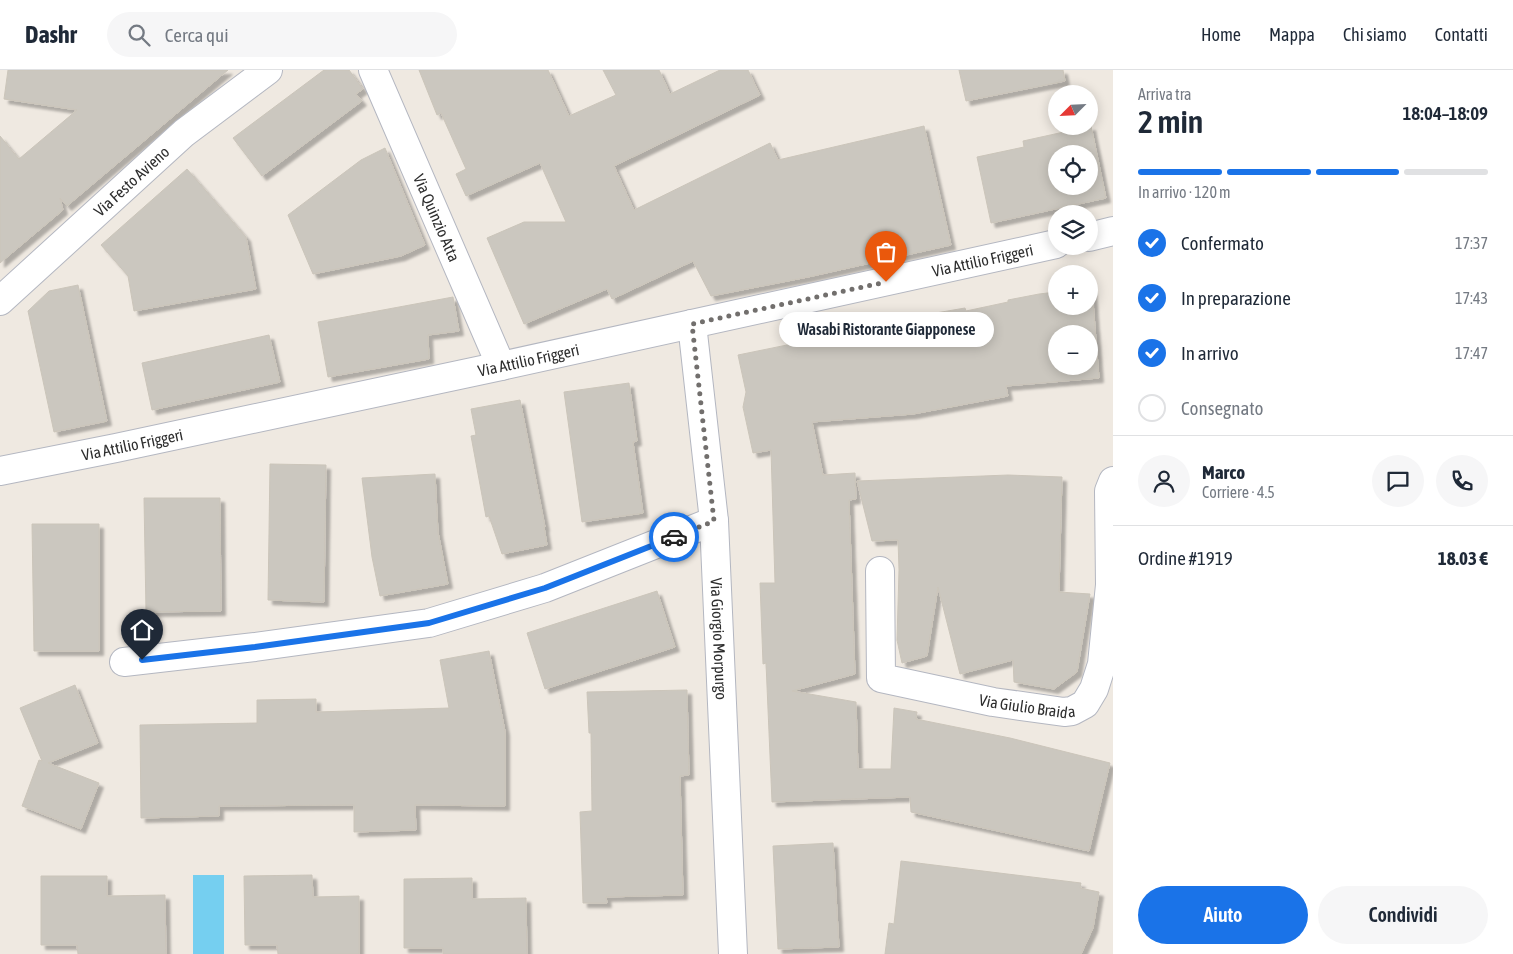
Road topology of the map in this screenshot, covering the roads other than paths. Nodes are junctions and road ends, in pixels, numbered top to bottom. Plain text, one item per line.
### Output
1 (373, 70) edge
2 (263, 72) edge
3 (1113, 231) edge
4 (1098, 235) edge
5 (1048, 246) edge
6 (0, 301) edge
7 (692, 324) junction
8 (501, 366) junction
9 (0, 471) edge
10 (1113, 481) edge
11 (714, 521) junction
12 (880, 571) dead end
13 (124, 662) dead end
14 (733, 954) edge

1 - 8 street, Via Quinzio Atta
2 - 6 street, Via Festo Avieno
3 - 4 street
5 - 7 street, Via Attilio Friggeri
7 - 8 street, Via Attilio Friggeri
7 - 11 street, Via Giorgio Morpurgo
8 - 9 street, Via Attilio Friggeri
10 - 12 street, Via Giulio Braida
11 - 13 street
11 - 14 street, Via Giorgio Morpurgo

